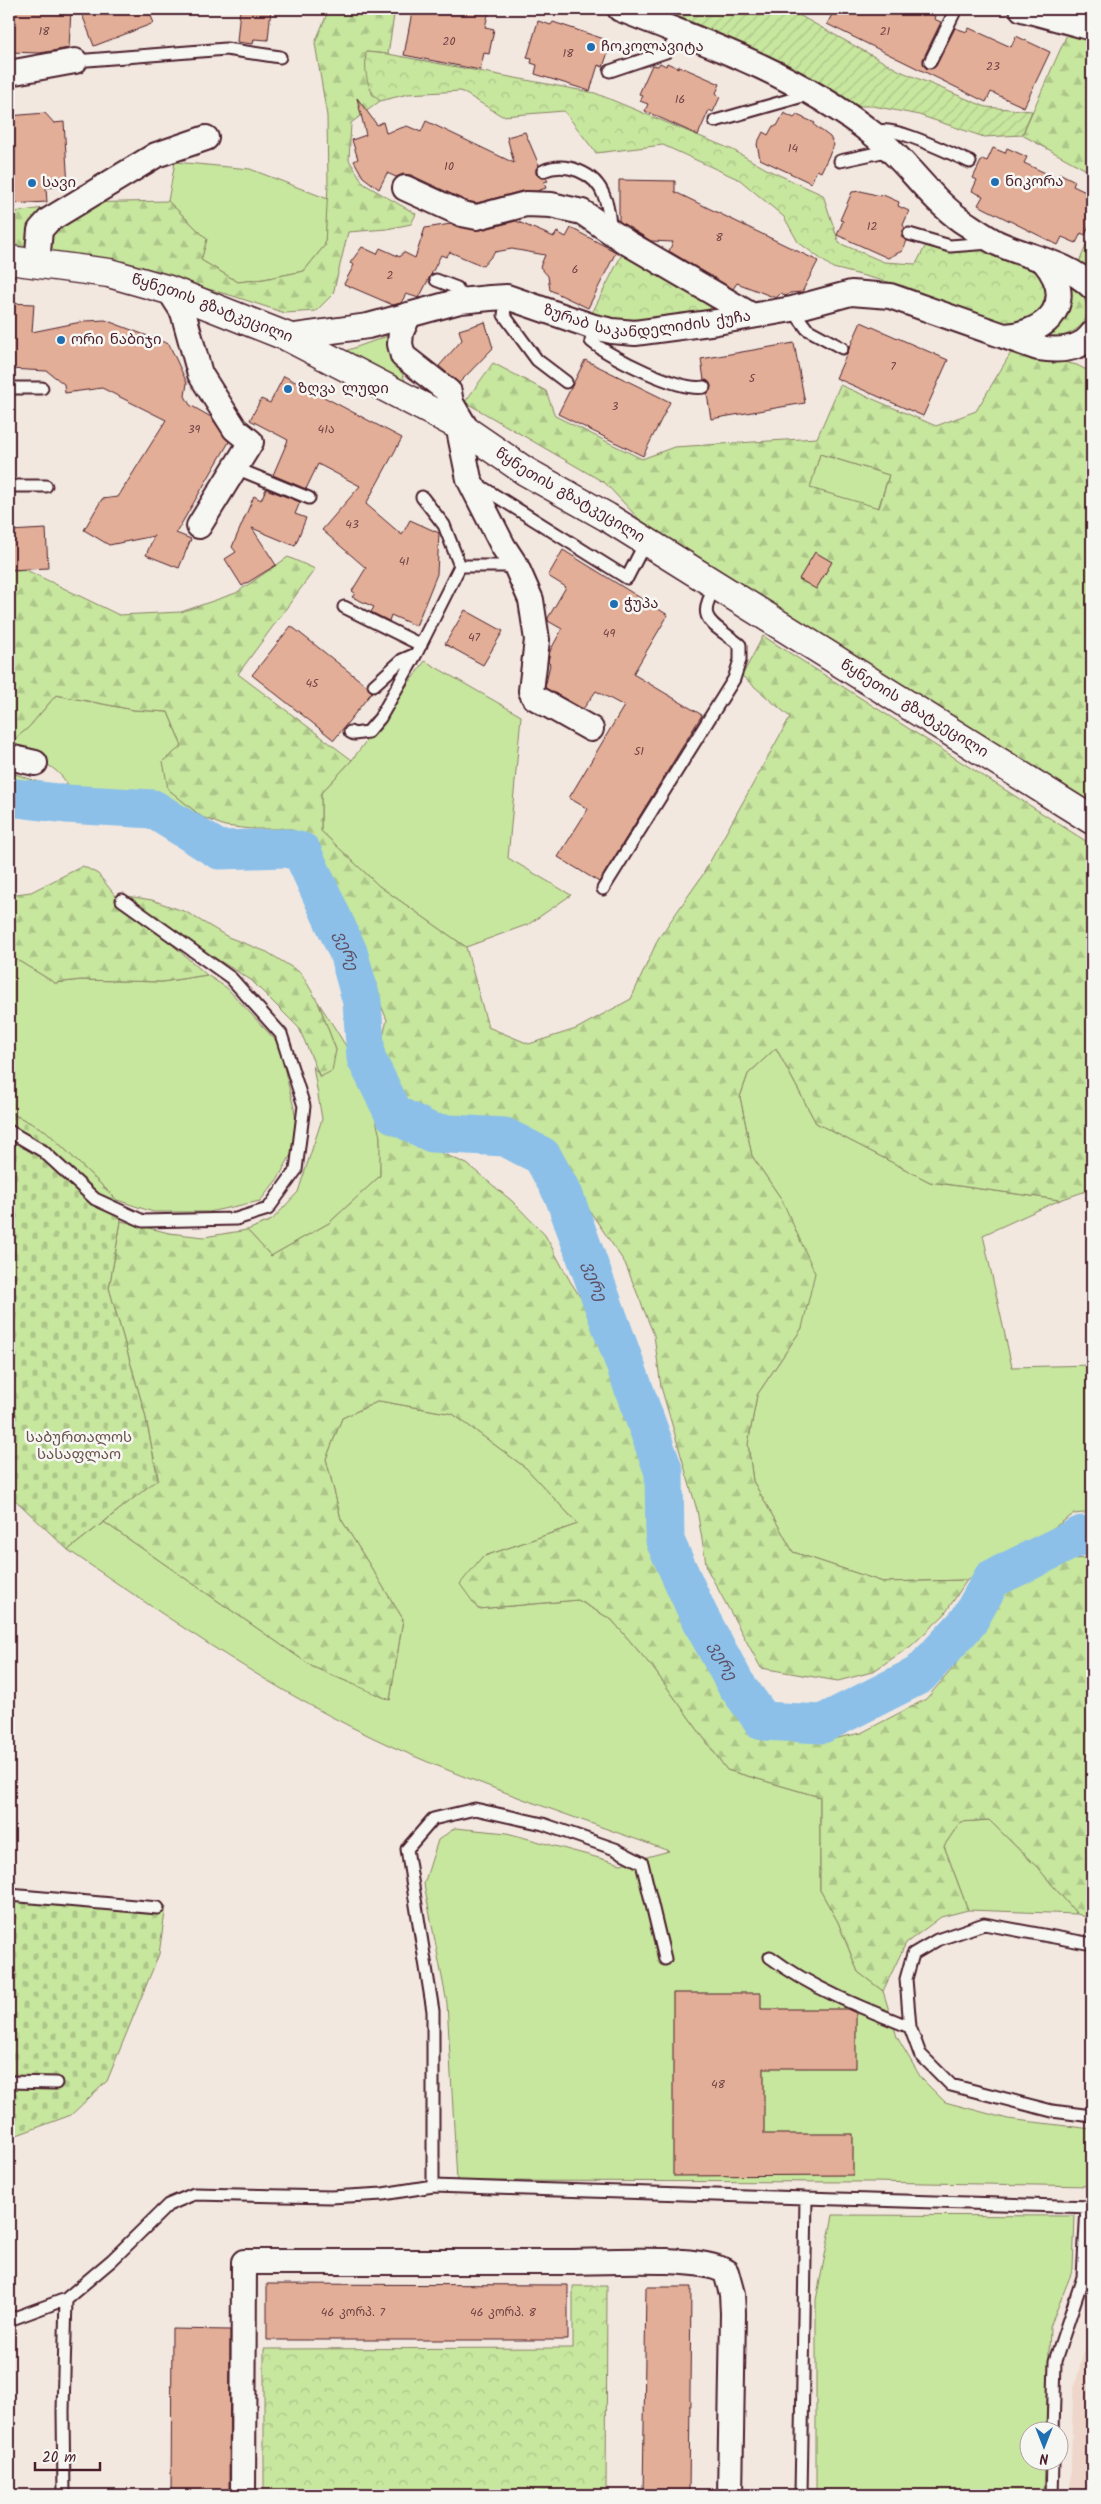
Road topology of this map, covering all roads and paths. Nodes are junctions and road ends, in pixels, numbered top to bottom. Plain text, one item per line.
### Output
1 (620, 9) edge
2 (956, 9) edge
3 (1022, 9) edge
4 (1092, 28) edge
5 (681, 33) junction
6 (280, 57) dead end
7 (75, 61) joint
8 (930, 62) dead end
9 (610, 71) dead end
10 (9, 73) edge
11 (812, 93) junction
12 (715, 121) dead end
13 (873, 134) junction
14 (206, 138) dead end
15 (891, 150) junction
16 (840, 161) dead end
17 (970, 162) dead end
18 (543, 171) dead end
19 (405, 188) dead end
20 (612, 232) junction
21 (909, 234) dead end
22 (997, 243) junction
23 (9, 260) edge
24 (1044, 261) junction
25 (37, 263) junction
26 (436, 280) dead end
27 (1092, 287) edge
28 (169, 290) junction
29 (507, 297) junction
30 (460, 301) junction
31 (792, 309) junction
32 (409, 314) junction
33 (751, 315) junction
34 (594, 327) junction
35 (1092, 334) edge
36 (288, 336) junction
37 (1003, 336) junction
38 (842, 348) dead end
39 (566, 382) dead end
40 (704, 387) dead end
41 (9, 388) edge
42 (42, 388) dead end
43 (463, 427) junction
44 (233, 468) junction
45 (469, 479) junction
46 (9, 486) edge
47 (46, 486) dead end
48 (422, 497) dead end
49 (309, 498) dead end
50 (199, 526) dead end
51 (646, 541) junction
52 (460, 566) junction
53 (516, 566) junction
54 (717, 585) junction
55 (344, 607) dead end
56 (418, 649) junction
57 (374, 685) dead end
58 (592, 729) dead end
59 (350, 732) dead end
60 (9, 757) edge
61 (35, 763) dead end
62 (1092, 820) edge
63 (602, 889) dead end
64 (122, 900) dead end
65 (9, 1131) edge
66 (9, 1895) edge
67 (158, 1908) dead end
68 (1092, 1944) edge
69 (770, 1956) dead end
70 (665, 1960) dead end
71 (910, 2027) junction
72 (9, 2082) edge
73 (56, 2083) dead end
74 (1092, 2116) edge
75 (433, 2186) junction
76 (806, 2198) junction
77 (1090, 2207) edge
78 (66, 2299) junction
79 (9, 2320) edge
80 (1053, 2422) edge
81 (1053, 2472) edge
82 (64, 2495) edge
83 (243, 2495) edge
84 (730, 2495) edge
85 (801, 2495) edge
86 (1052, 2495) edge

1 - 5 street
2 - 8 lane
3 - 4 street
5 - 9 lane
5 - 11 street
6 - 7 lane
7 - 10 street
11 - 12 lane
11 - 13 street
13 - 15 street
13 - 17 lane
14 - 25 street
15 - 16 lane
15 - 22 street
18 - 20 lane
19 - 20 street
20 - 33 street
21 - 22 lane
22 - 24 street
23 - 25 main road, წყნეთის გზატკეცილი
24 - 27 street
24 - 37 street, ზურაბ საკანდელიძის ქუჩა
25 - 28 main road, წყნეთის გზატკეცილი
26 - 30 lane
28 - 36 main road, წყნეთის გზატკეცილი
28 - 44 street
29 - 30 street, ზურაბ საკანდელიძის ქუჩა
29 - 34 street, ზურაბ საკანდელიძის ქუჩა
29 - 39 lane
30 - 32 street, ზურაბ საკანდელიძის ქუჩა
31 - 33 street, ზურაბ საკანდელიძის ქუჩა
31 - 37 street, ზურაბ საკანდელიძის ქუჩა
31 - 38 lane
32 - 36 street, ზურაბ საკანდელიძის ქუჩა
32 - 43 street
33 - 34 street, ზურაბ საკანდელიძის ქუჩა
34 - 40 lane
35 - 37 street, ზურაბ საკანდელიძის ქუჩა
36 - 43 main road, წყნეთის გზატკეცილი
41 - 42 lane
43 - 45 street
43 - 51 main road, წყნეთის გზატკეცილი
44 - 49 lane
44 - 50 street
45 - 51 lane
45 - 53 street
46 - 47 lane
48 - 52 lane
51 - 54 main road, წყნეთის გზატკეცილი
52 - 53 lane
52 - 56 lane
53 - 58 street
54 - 62 main road, წყნეთის გზატკეცილი
54 - 63 lane
55 - 56 lane
56 - 57 lane
56 - 59 lane
60 - 61 street
64 - 65 lane
66 - 67 lane
68 - 71 lane
69 - 71 lane
70 - 75 lane
71 - 74 lane
72 - 73 lane
75 - 76 lane
75 - 78 lane
76 - 77 lane
76 - 85 lane
77 - 80 lane
78 - 79 lane
78 - 82 lane
81 - 86 lane
83 - 84 street

